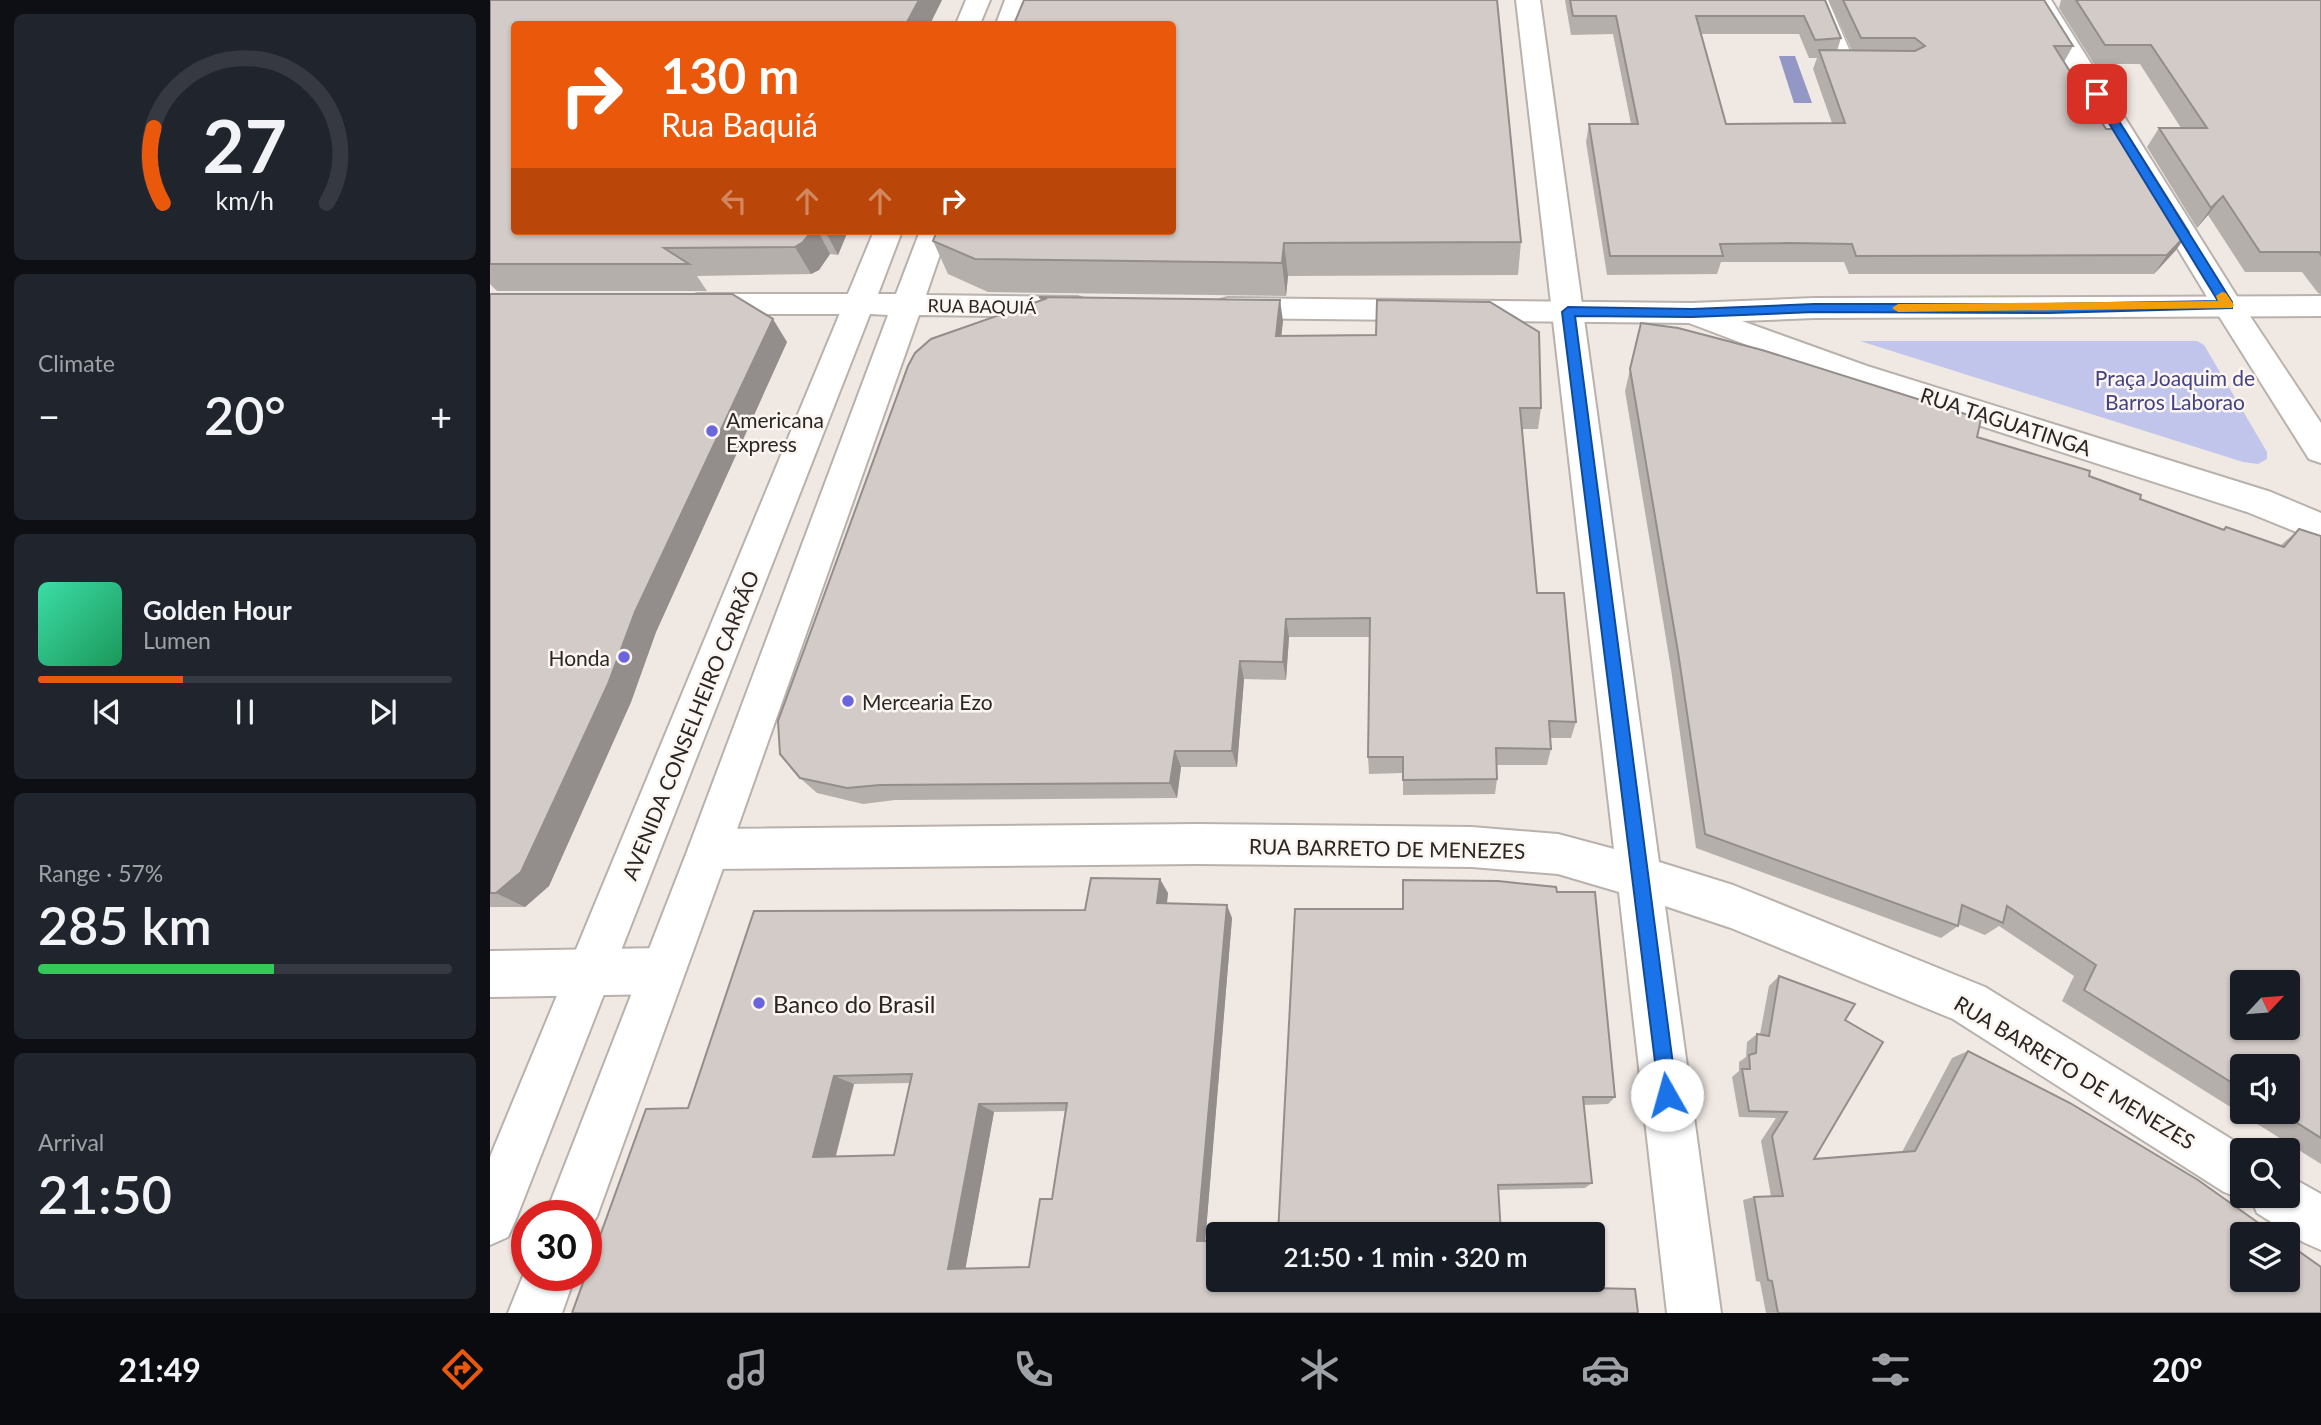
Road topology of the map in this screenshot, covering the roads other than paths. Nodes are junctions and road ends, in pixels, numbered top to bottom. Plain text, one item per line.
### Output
1 (978, 0) edge
2 (1017, 0) edge
3 (1528, 0) edge
4 (1821, 0) edge
5 (2039, 0) edge
6 (969, 21) edge
7 (1009, 21) edge
8 (1848, 63) edge
9 (886, 235) edge
10 (933, 235) edge
11 (668, 304) edge
12 (860, 304) junction
13 (908, 305) junction
14 (2227, 305) junction
15 (2321, 306) edge
16 (1100, 307) edge
17 (1196, 308) edge
18 (1568, 312) junction
19 (1692, 313) junction
20 (2321, 450) edge
21 (2321, 528) edge
22 (709, 849) junction
23 (1640, 877) junction
24 (662, 971) junction
25 (490, 974) edge
26 (589, 974) junction
27 (2230, 1166) edge
28 (577, 1200) edge
29 (2296, 1208) edge
30 (490, 1219) edge
31 (2321, 1224) edge
32 (543, 1291) edge
33 (535, 1313) edge
34 (1694, 1313) edge

1 - 6 street
2 - 7 street
3 - 18 street
4 - 8 lane
5 - 14 street
9 - 12 street, AVENIDA CONSELHEIRO CARRÃO
10 - 13 street
11 - 12 street, RUA BAQUIÁ
12 - 13 street, RUA BAQUIÁ
12 - 26 street, AVENIDA CONSELHEIRO CARRÃO
13 - 16 street, RUA BAQUIÁ
13 - 22 street
14 - 15 street
14 - 19 street
14 - 20 street
17 - 18 street
18 - 19 street
18 - 23 street
19 - 21 street, RUA TAGUATINGA
22 - 23 street, RUA BARRETO DE MENEZES
22 - 24 street
23 - 27 street, RUA BARRETO DE MENEZES
23 - 34 street
24 - 26 street
24 - 28 street
25 - 26 street
26 - 30 street, AVENIDA CONSELHEIRO CARRÃO
29 - 31 street
32 - 33 street

